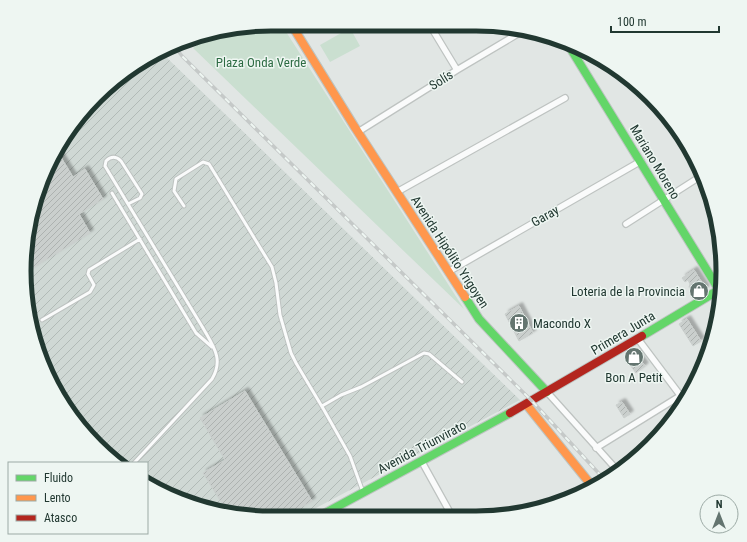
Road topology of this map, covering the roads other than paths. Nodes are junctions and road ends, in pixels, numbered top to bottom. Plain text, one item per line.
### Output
1 (295, 31) edge
2 (433, 31) edge
3 (516, 35) edge
4 (572, 51) edge
5 (457, 70) junction
6 (565, 98) dead end
7 (358, 132) junction
8 (641, 160) junction
9 (698, 178) edge
10 (398, 192) junction
11 (112, 193) dead end
12 (664, 200) junction
13 (128, 204) junction
14 (184, 206) dead end
15 (626, 224) dead end
16 (140, 239) junction
17 (448, 272) junction
18 (715, 284) edge
19 (715, 292) edge
20 (42, 320) dead end
21 (638, 339) junction
22 (215, 350) junction
23 (462, 382) dead end
24 (547, 392) junction
25 (681, 396) edge
26 (536, 398) joint
27 (678, 400) edge
28 (526, 404) junction
29 (322, 406) junction
30 (596, 448) junction
31 (135, 462) edge
32 (422, 462) junction
33 (614, 467) edge
34 (589, 482) edge
35 (363, 492) junction
36 (329, 511) edge
37 (449, 511) edge

1 - 7 street, Avenida Hipólito Yrigoyen
2 - 5 street
3 - 5 street, Solís
4 - 8 street, Mariano Moreno
5 - 7 street, Solís
6 - 10 street
7 - 10 street, Avenida Hipólito Yrigoyen
8 - 12 street, Mariano Moreno
8 - 17 street, Garay
9 - 12 street
10 - 17 street, Avenida Hipólito Yrigoyen
11 - 16 lane
12 - 15 street
12 - 18 street, Mariano Moreno
13 - 13 lane
13 - 22 lane
14 - 29 lane
16 - 20 lane
16 - 22 lane
17 - 24 street, Avenida Hipólito Yrigoyen
19 - 21 street, Primera Junta
21 - 24 street, Primera Junta
21 - 25 street
22 - 31 lane
23 - 29 lane
24 - 26 street, Primera Junta
24 - 30 street, Avenida Hipólito Yrigoyen
26 - 28 street, Avenida Triunvirato
27 - 30 street
28 - 32 street, Avenida Triunvirato
28 - 34 street
29 - 35 lane
30 - 33 street, Avenida Hipólito Yrigoyen
32 - 35 street, Avenida Triunvirato
32 - 37 street
35 - 36 street, Avenida Triunvirato

